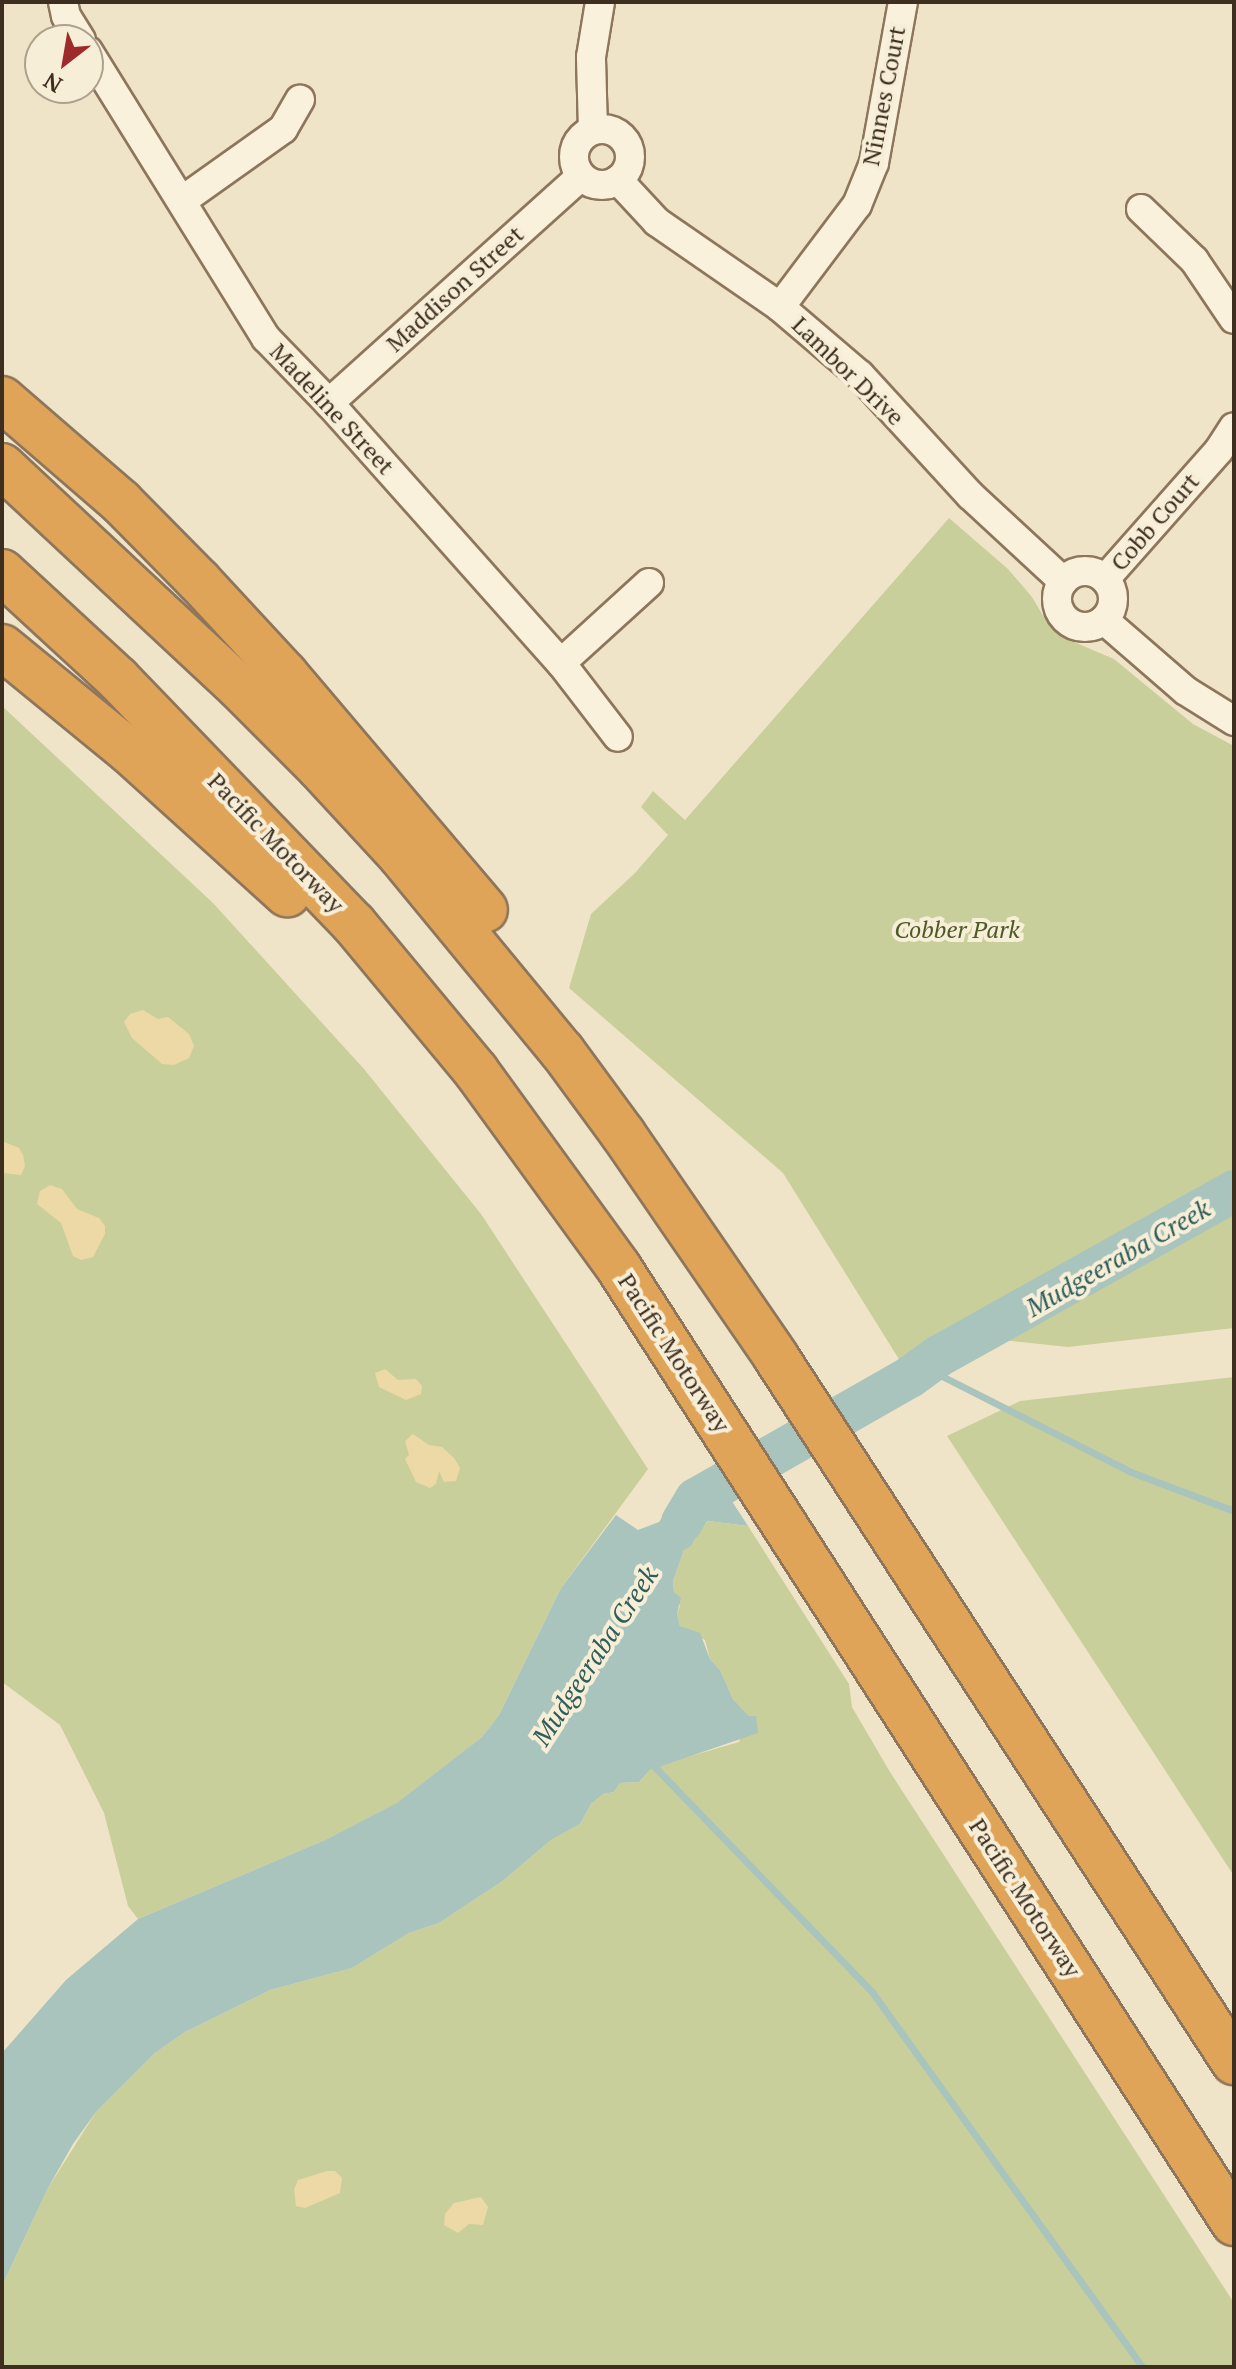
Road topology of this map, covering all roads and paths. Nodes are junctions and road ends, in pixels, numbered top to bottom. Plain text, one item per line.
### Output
1 (63, 2) edge
2 (600, 2) edge
3 (903, 2) edge
4 (71, 24) edge
5 (104, 76) edge
6 (300, 100) dead end
7 (593, 130) junction
8 (581, 176) junction
9 (618, 180) junction
10 (183, 200) junction
11 (1141, 209) dead end
12 (780, 307) junction
13 (1234, 319) edge
14 (2, 399) edge
15 (329, 403) junction
16 (1234, 427) edge
17 (2, 466) edge
18 (2, 572) edge
19 (1105, 579) junction
20 (1063, 581) junction
21 (649, 583) dead end
22 (1104, 620) junction
23 (2, 647) edge
24 (561, 663) junction
25 (1234, 721) edge
26 (618, 737) dead end
27 (354, 924) junction
28 (562, 1051) junction
29 (1234, 2062) edge
30 (1234, 2223) edge

1 - 4 street
2 - 7 street
3 - 12 street, Ninnes Court
5 - 10 street, Madeline Street
6 - 10 street
7 - 8 street
7 - 9 street
8 - 9 street
8 - 15 street, Maddison Street
9 - 12 street, Lambor Drive
10 - 15 street, Madeline Street
11 - 13 street
12 - 20 street, Lambor Drive
14 - 28 highway
15 - 24 street, Madeline Street
16 - 19 street, Cobb Court
17 - 28 highway
18 - 27 highway, Pacific Motorway
19 - 20 street
19 - 22 street
20 - 22 street
21 - 24 street
22 - 25 street
23 - 27 highway
24 - 26 street, Madeline Street
27 - 30 highway, Pacific Motorway
28 - 29 highway

